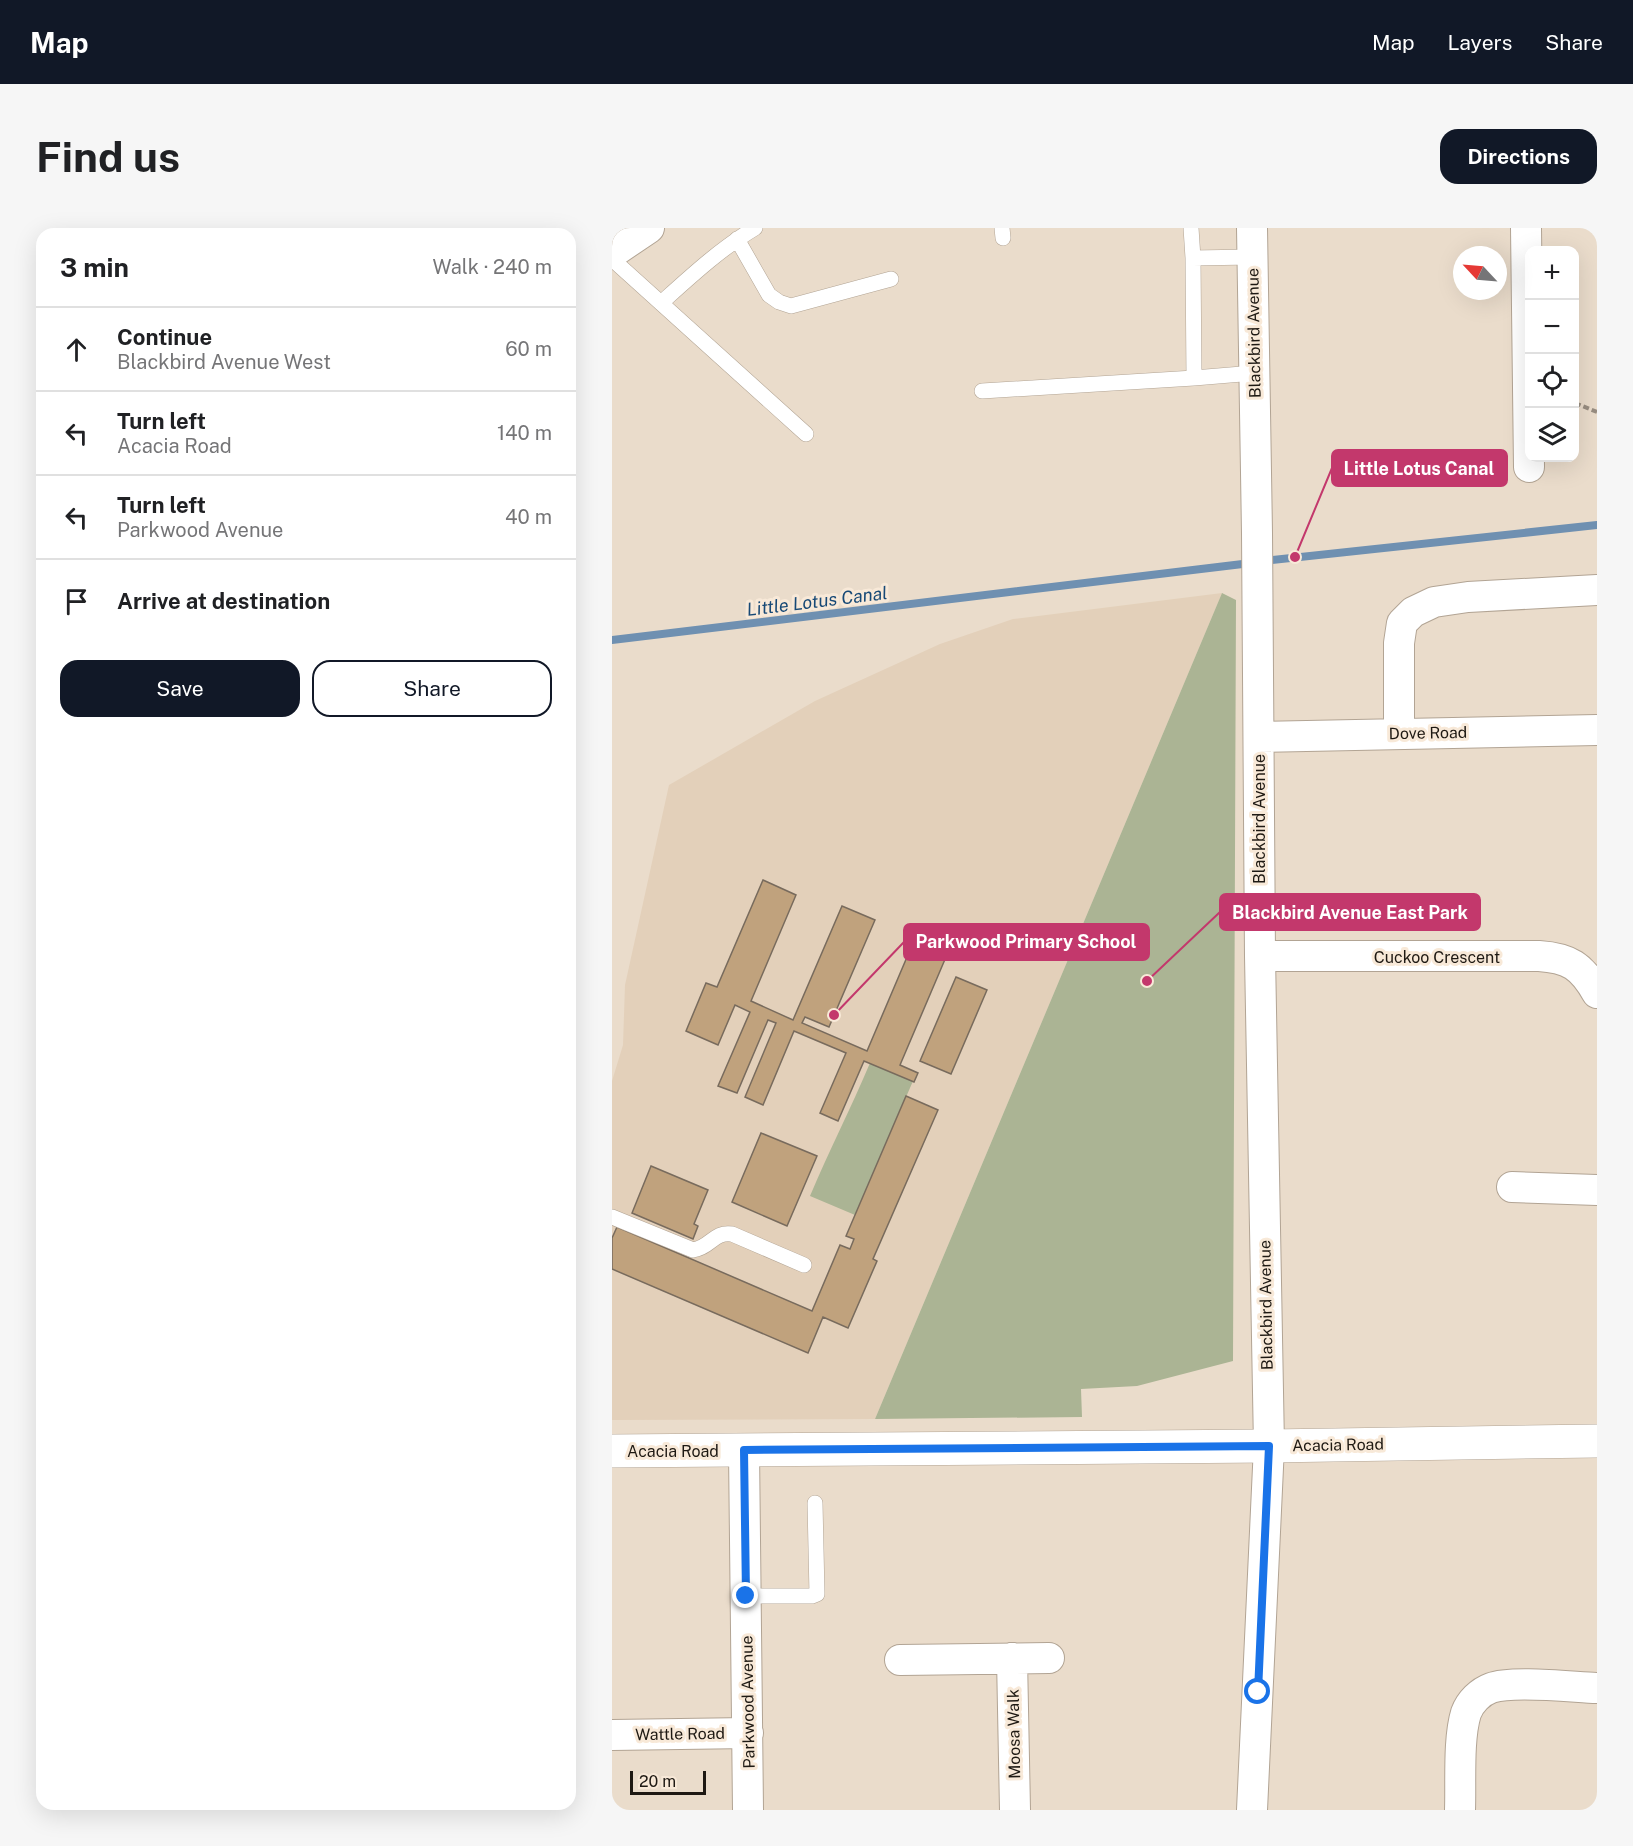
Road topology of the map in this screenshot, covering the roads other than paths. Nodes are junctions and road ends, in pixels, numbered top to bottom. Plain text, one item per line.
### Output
1 (649, 228) edge
2 (755, 228) edge
3 (1191, 228) edge
4 (1252, 228) edge
5 (1526, 228) edge
6 (737, 239) junction
7 (612, 253) edge
8 (1252, 257) junction
9 (1193, 258) junction
10 (612, 259) edge
11 (891, 279) dead end
12 (661, 303) junction
13 (1254, 373) junction
14 (1194, 378) junction
15 (982, 392) dead end
16 (806, 434) dead end
17 (1529, 467) dead end
18 (1597, 590) edge
19 (1597, 730) edge
20 (1399, 734) junction
21 (1259, 737) junction
22 (1260, 956) junction
23 (1597, 993) edge
24 (1512, 1187) dead end
25 (1597, 1190) edge
26 (612, 1216) edge
27 (804, 1265) dead end
28 (1597, 1441) edge
29 (1269, 1446) junction
30 (744, 1450) junction
31 (612, 1451) edge
32 (816, 1503) dead end
33 (746, 1596) junction
34 (1012, 1658) junction
35 (1048, 1658) dead end
36 (900, 1660) dead end
37 (1597, 1688) edge
38 (748, 1733) junction
39 (612, 1734) edge
40 (748, 1810) edge
41 (1015, 1810) edge
42 (1252, 1810) edge
43 (1460, 1810) edge

1 - 7 street
2 - 6 lane
3 - 9 lane
4 - 8 street, Blackbird Avenue
5 - 17 street
6 - 11 lane
6 - 12 lane
8 - 9 lane
8 - 13 street, Blackbird Avenue
9 - 14 lane
10 - 12 lane
12 - 16 lane
13 - 14 lane
13 - 21 street, Blackbird Avenue
14 - 15 lane
18 - 20 street
19 - 20 street, Dove Road
20 - 21 street, Dove Road
21 - 22 street, Blackbird Avenue
22 - 23 street, Cuckoo Crescent
22 - 29 street, Blackbird Avenue
24 - 25 street
26 - 27 lane
28 - 29 street, Acacia Road
29 - 30 street, Acacia Road
29 - 42 street, Blackbird Avenue
30 - 31 street, Acacia Road
30 - 33 street, Parkwood Avenue
32 - 33 lane
33 - 38 street, Parkwood Avenue
34 - 35 street
34 - 36 street
34 - 41 street, Moosa Walk
37 - 43 street
38 - 39 street, Wattle Road
38 - 40 street, Parkwood Avenue

